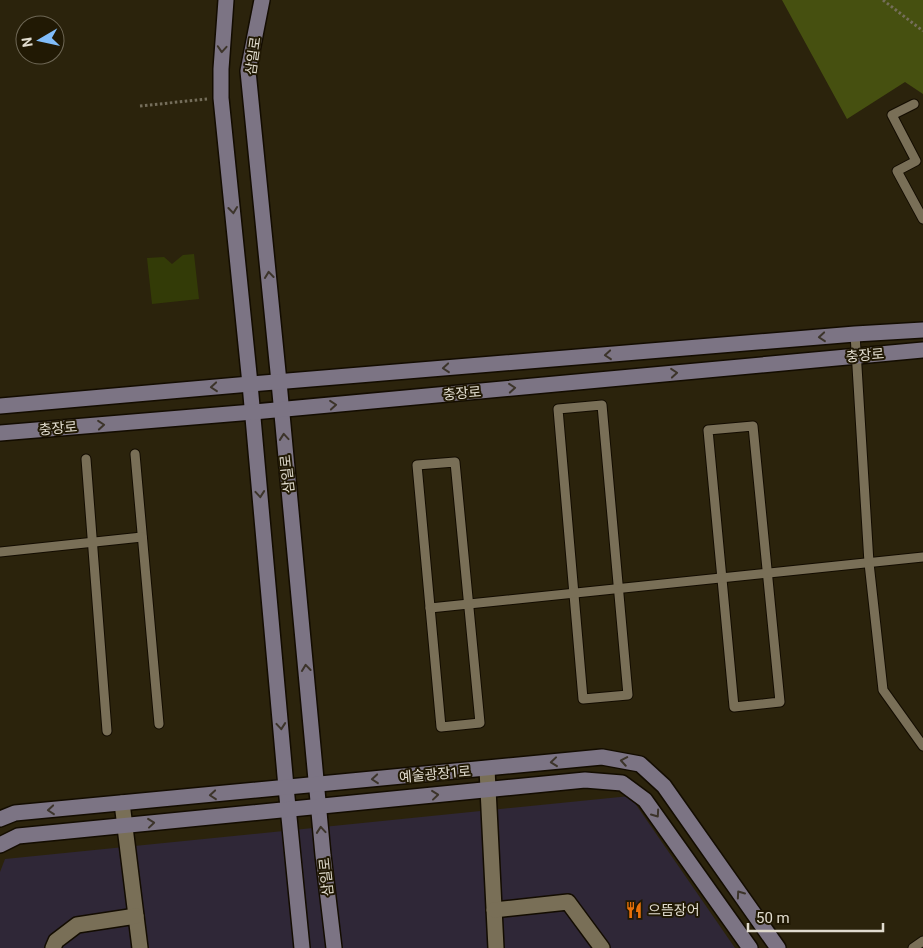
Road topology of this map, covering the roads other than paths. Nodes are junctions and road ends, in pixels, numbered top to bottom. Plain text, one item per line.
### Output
1 (226, 0) edge
2 (262, 0) edge
3 (914, 104) dead end
4 (923, 219) edge
5 (923, 330) edge
6 (855, 334) junction
7 (923, 350) edge
8 (856, 356) junction
9 (279, 382) junction
10 (250, 384) junction
11 (0, 406) edge
12 (281, 410) junction
13 (253, 412) junction
14 (0, 433) edge
15 (135, 454) dead end
16 (86, 459) dead end
17 (142, 537) junction
18 (93, 542) junction
19 (0, 552) edge
20 (923, 557) edge
21 (869, 563) junction
22 (768, 574) junction
23 (722, 578) junction
24 (618, 589) junction
25 (574, 594) junction
26 (469, 604) junction
27 (430, 608) junction
28 (159, 724) dead end
29 (107, 731) dead end
30 (923, 746) edge
31 (487, 769) junction
32 (317, 785) junction
33 (286, 788) junction
34 (488, 790) junction
35 (122, 803) junction
36 (319, 807) junction
37 (289, 809) junction
38 (0, 819) edge
39 (125, 826) junction
40 (0, 845) edge
41 (494, 910) junction
42 (136, 916) junction
43 (923, 941) edge
44 (53, 948) edge
45 (140, 948) edge
46 (302, 948) edge
47 (334, 948) edge
48 (496, 948) edge
49 (602, 948) edge
50 (750, 948) edge
51 (778, 948) edge
52 (913, 948) edge

1 -> 10 street, 삼일로
9 -> 2 street, 삼일로
3 - 4 lane
5 - 6 street, 충장로
6 - 8 lane
6 -> 9 street, 충장로
7 - 8 street, 충장로
12 -> 8 street, 충장로
8 - 21 lane
9 - 10 street, 충장로
9 - 12 street, 삼일로
10 -> 11 street, 충장로
10 - 13 street, 삼일로
12 - 13 street, 충장로
32 -> 12 street, 삼일로
14 -> 13 street, 충장로
13 -> 33 street, 삼일로
15 - 17 lane
16 - 18 lane
17 - 18 lane
17 - 28 lane
18 - 19 lane
18 - 29 lane
20 - 21 lane
21 - 22 lane
21 - 30 lane
22 - 23 lane
22 - 23 lane
22 - 23 lane
23 - 24 lane
24 - 25 lane
24 - 25 lane
24 - 25 lane
25 - 26 lane
26 - 27 lane
26 - 27 lane
26 - 27 lane
31 -> 32 street, 예술광장1로
31 - 34 street
51 -> 31 street, 예술광장1로
32 - 33 street, 예술광장1로
32 - 36 street, 삼일로
33 -> 35 street, 예술광장1로
33 - 37 street, 삼일로
36 -> 34 street, 예술광장1로
34 - 41 street
34 -> 50 street, 예술광장1로
35 -> 38 street, 예술광장1로
35 - 39 street
36 - 37 street, 예술광장1로
47 -> 36 street, 삼일로
39 -> 37 street, 예술광장1로
37 - 46 street, 삼일로
39 - 40 street, 예술광장1로
39 - 42 street
41 - 48 street
41 - 49 street
42 - 44 street
42 - 45 street
43 - 52 lane

